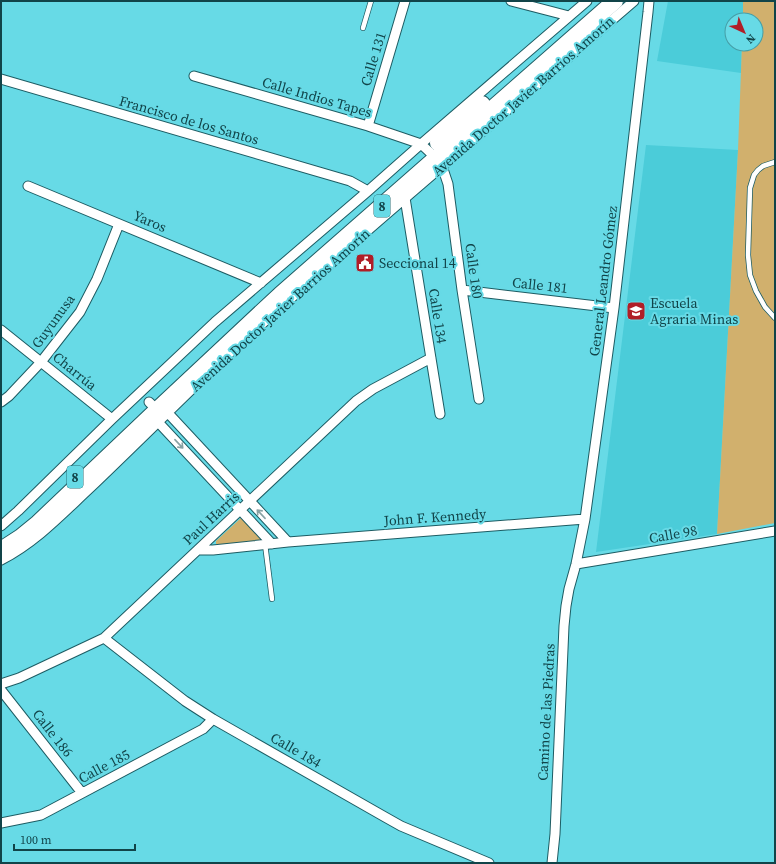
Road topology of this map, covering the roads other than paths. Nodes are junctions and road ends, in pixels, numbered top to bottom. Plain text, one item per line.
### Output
1 (371, 1) edge
2 (406, 1) edge
3 (511, 1) edge
4 (587, 1) edge
5 (601, 1) edge
6 (615, 1) edge
7 (634, 1) edge
8 (649, 1) edge
9 (569, 16) junction
10 (363, 28) dead end
11 (194, 76) dead end
12 (1, 79) edge
13 (368, 126) junction
14 (432, 155) junction
15 (775, 162) edge
16 (28, 186) dead end
17 (368, 191) junction
18 (405, 198) junction
19 (119, 224) junction
20 (261, 283) junction
21 (462, 290) junction
22 (614, 308) junction
23 (775, 318) edge
24 (1, 330) edge
25 (431, 358) junction
26 (40, 362) junction
27 (479, 399) dead end
28 (1, 402) edge
29 (158, 412) junction
30 (440, 414) dead end
31 (112, 419) junction
32 (249, 501) junction
33 (240, 510) junction
34 (585, 519) junction
35 (1, 526) edge
36 (775, 530) edge
37 (1, 541) edge
38 (288, 542) junction
39 (269, 544) junction
40 (1, 550) edge
41 (198, 550) junction
42 (1, 560) edge
43 (576, 564) junction
44 (272, 600) dead end
45 (104, 638) junction
46 (1, 684) edge
47 (1, 690) edge
48 (213, 719) junction
49 (82, 793) junction
50 (1, 823) edge
51 (489, 863) edge
52 (552, 863) edge

1 - 10 lane
2 - 13 street, Calle 131
3 - 9 street
4 - 9 street, Avenida Doctor Javier Barrios Amorín
5 - 14 highway, Avenida Doctor Javier Barrios Amorín / 8
6 - 14 highway, Avenida Doctor Javier Barrios Amorín / 8
7 - 14 street, Avenida Doctor Javier Barrios Amorín
8 - 22 street, General Leandro Gómez
9 - 14 street, Avenida Doctor Javier Barrios Amorín
11 - 13 street, Calle Indios Tapes
12 - 17 street, Francisco de los Santos
13 - 14 street, Calle Indios Tapes
14 - 17 street, Avenida Doctor Javier Barrios Amorín
14 - 18 street, Avenida Doctor Javier Barrios Amorín
14 - 21 street, Calle 180
14 - 29 highway, Avenida Doctor Javier Barrios Amorín / 8
15 - 23 lane
16 - 19 street, Yaros
17 - 20 street, Avenida Doctor Javier Barrios Amorín
18 - 25 street, Calle 134
18 - 29 street, Avenida Doctor Javier Barrios Amorín
19 - 20 street, Yaros
19 - 26 street, Guyunusa
20 - 31 street, Avenida Doctor Javier Barrios Amorín
21 - 22 street, Calle 181
21 - 27 street, Calle 180
22 - 34 street, General Leandro Gómez
24 - 26 street, Charrúa
25 - 30 street, Calle 134
25 - 32 street, Paul Harris
26 - 28 street, Guyunusa
26 - 31 street, Charrúa
29 - 32 street
29 -> 33 street
29 - 37 highway, Avenida Doctor Javier Barrios Amorín / 8
29 - 40 highway, Avenida Doctor Javier Barrios Amorín / 8
29 - 42 street, Avenida Doctor Javier Barrios Amorín
31 - 35 street, Avenida Doctor Javier Barrios Amorín
32 - 33 street, Paul Harris
38 -> 32 street
33 - 39 street
33 - 41 street, Paul Harris
34 - 38 street, John F. Kennedy
34 - 43 street, General Leandro Gómez
36 - 43 street, Calle 98
38 - 39 street, John F. Kennedy
39 - 41 street, John F. Kennedy
39 - 44 lane
41 - 45 street, Paul Harris
43 - 52 street, Camino de las Piedras
45 - 46 street, Paul Harris
45 - 48 street, Calle 184
47 - 49 street, Calle 186
48 - 49 street, Calle 185
48 - 51 street, Calle 184
49 - 50 street, Calle 185

